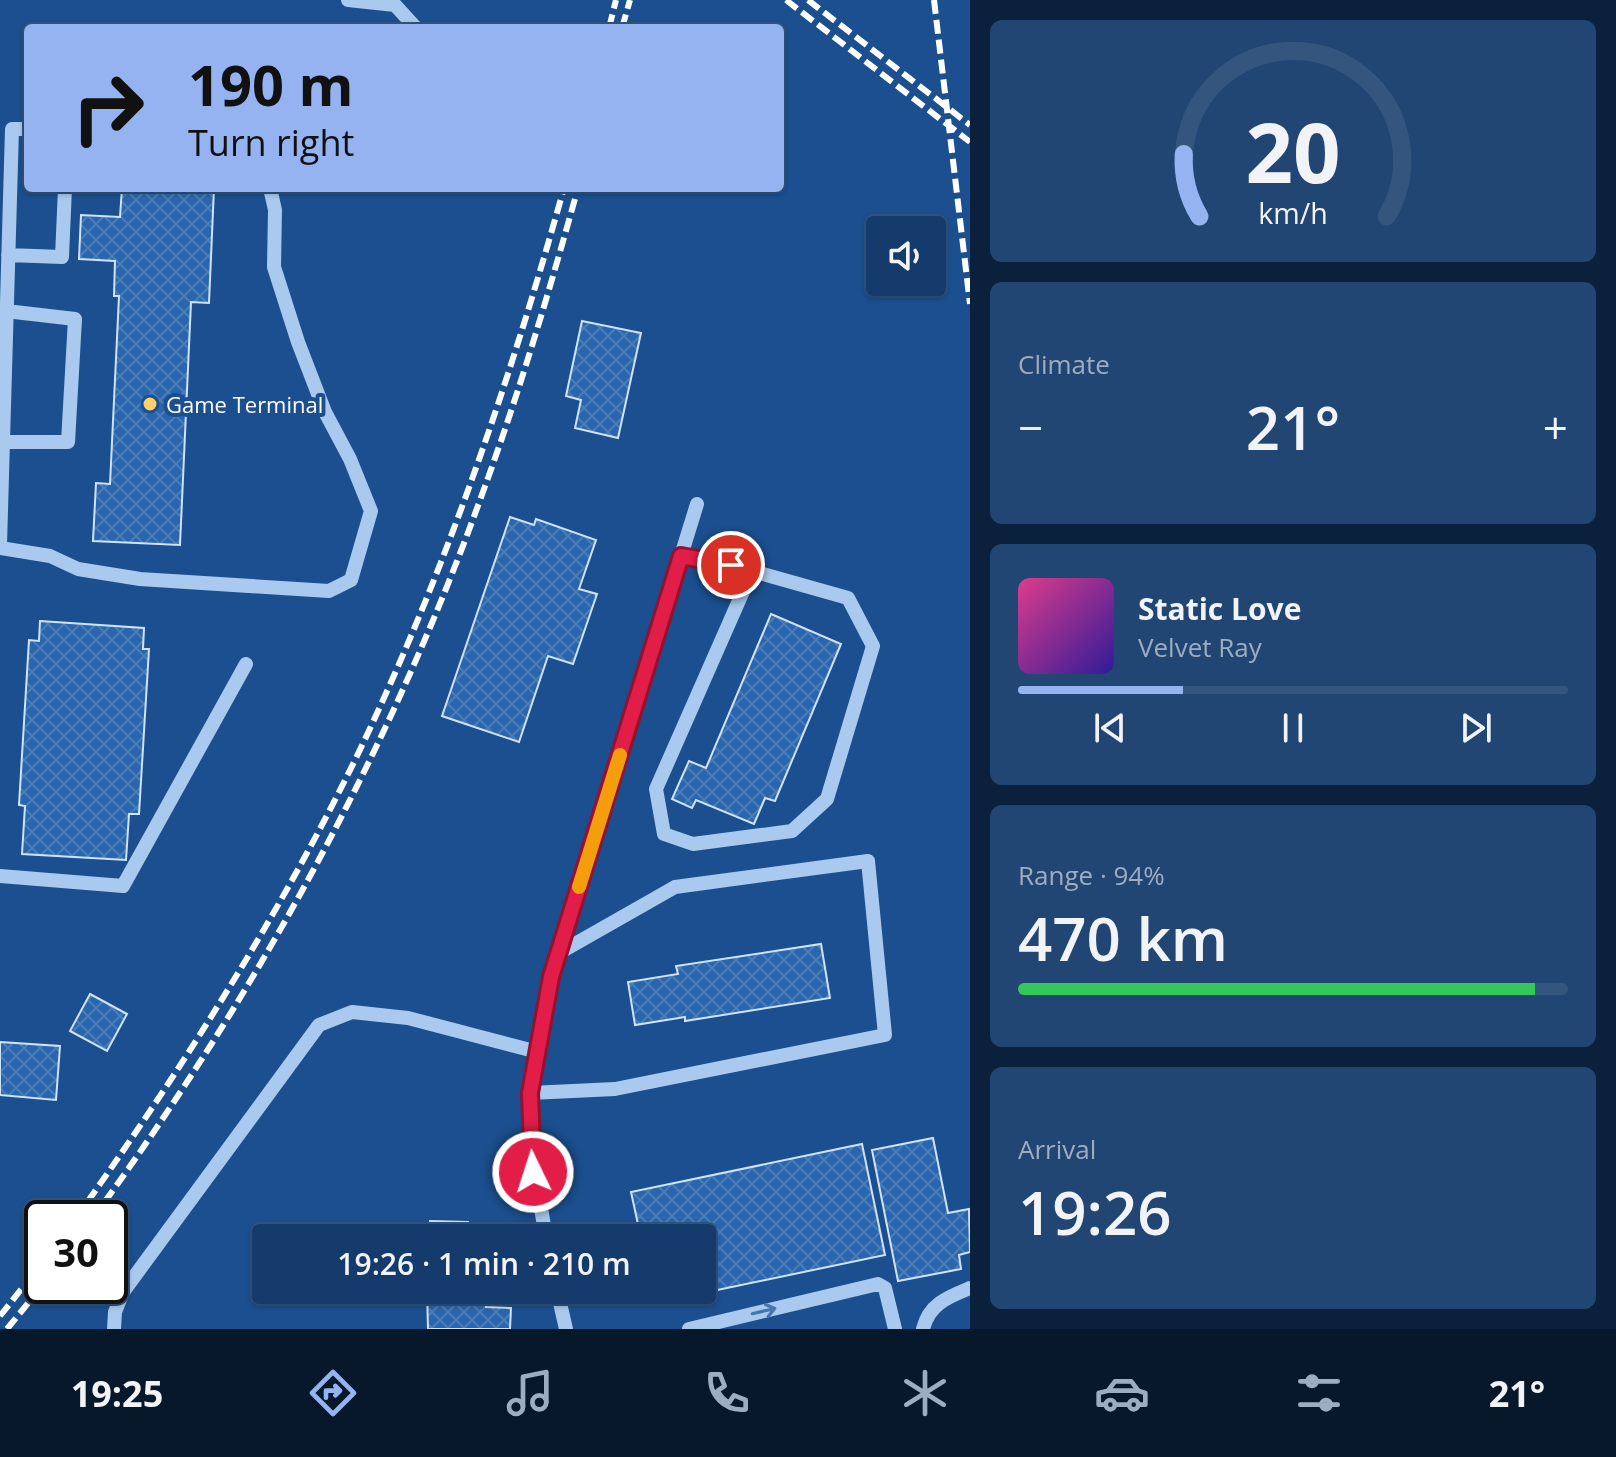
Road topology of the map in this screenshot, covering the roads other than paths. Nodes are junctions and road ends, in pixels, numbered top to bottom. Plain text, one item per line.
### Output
1 (348, 0) edge
2 (412, 24) edge
3 (24, 129) edge
4 (65, 192) edge
5 (271, 192) edge
6 (8, 255) junction
7 (6, 311) junction
8 (3, 442) junction
9 (697, 504) dead end
10 (0, 547) edge
11 (681, 556) junction
12 (752, 571) junction
13 (246, 664) dead end
14 (0, 876) edge
15 (559, 953) junction
16 (538, 1052) junction
17 (530, 1093) junction
18 (544, 1224) edge
19 (970, 1288) edge
20 (560, 1304) edge
21 (114, 1329) edge
22 (566, 1329) edge
23 (689, 1329) edge
24 (895, 1329) edge
25 (923, 1329) edge

1 - 2 street
3 - 6 street
4 - 6 street
5 - 10 street
6 - 7 street
7 - 8 street
7 - 8 street
8 - 10 street
9 - 11 street
11 - 12 street
11 - 15 street
12 - 12 street
13 - 14 street
15 - 16 street
15 - 17 street
16 - 17 street
16 - 21 street
17 - 18 street
19 - 25 street
20 - 22 street
23 -> 24 street

